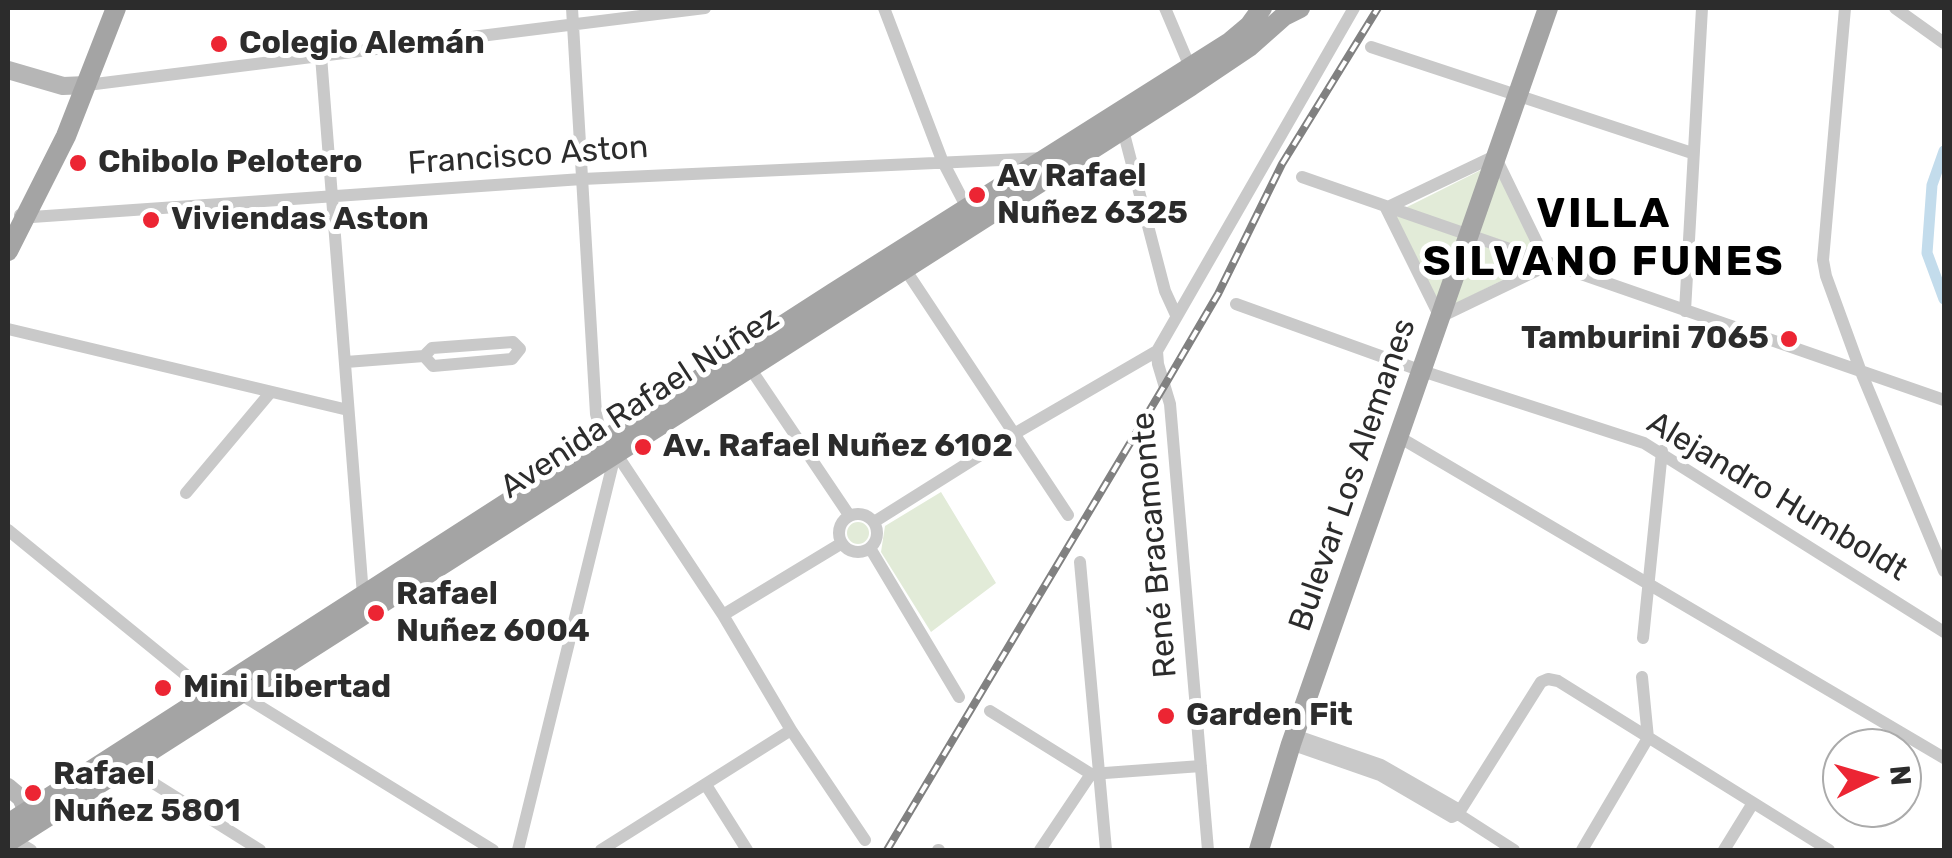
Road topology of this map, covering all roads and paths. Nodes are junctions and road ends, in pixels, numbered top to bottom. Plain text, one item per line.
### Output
1 (104, 8) edge
2 (116, 8) edge
3 (572, 8) edge
4 (705, 8) edge
5 (884, 8) edge
6 (1164, 8) edge
7 (1262, 8) edge
8 (1300, 8) edge
9 (1342, 8) edge
10 (1354, 8) edge
11 (1548, 8) edge
12 (1684, 8) edge
13 (1845, 8) edge
14 (1895, 8) edge
15 (1701, 10) edge
16 (573, 24) junction
17 (1342, 26) junction
18 (1944, 44) edge
19 (1371, 47) dead end
20 (321, 56) junction
21 (1190, 67) junction
22 (8, 70) edge
23 (81, 86) junction
24 (1518, 96) junction
25 (1123, 130) junction
26 (1692, 153) junction
27 (1496, 156) junction
28 (1045, 158) junction
29 (942, 160) junction
30 (1302, 177) dead end
31 (582, 180) junction
32 (986, 195) junction
33 (332, 197) junction
34 (966, 208) junction
35 (1386, 208) junction
36 (16, 220) edge
37 (1466, 236) junction
38 (8, 251) edge
39 (1548, 265) junction
40 (906, 268) junction
41 (1236, 304) dead end
42 (1684, 311) junction
43 (1176, 315) junction
44 (1440, 318) junction
45 (8, 330) edge
46 (1157, 351) junction
47 (424, 356) junction
48 (346, 362) junction
49 (750, 368) junction
50 (1422, 371) junction
51 (1861, 372) junction
52 (270, 393) junction
53 (1944, 400) edge
54 (348, 410) junction
55 (1014, 434) junction
56 (1398, 437) junction
57 (611, 446) junction
58 (1662, 451) junction
59 (186, 493) dead end
60 (849, 515) junction
61 (1068, 515) dead end
62 (874, 522) junction
63 (8, 530) edge
64 (842, 543) junction
65 (870, 548) junction
66 (1080, 562) dead end
67 (1944, 571) edge
68 (1649, 583) junction
69 (363, 595) junction
70 (724, 615) junction
71 (1944, 632) edge
72 (1643, 638) dead end
73 (1642, 677) dead end
74 (208, 693) junction
75 (240, 694) junction
76 (960, 697) dead end
77 (990, 711) dead end
78 (791, 730) junction
79 (1648, 738) junction
80 (1293, 739) junction
81 (1944, 758) edge
82 (126, 766) junction
83 (1201, 766) junction
84 (1095, 774) junction
85 (706, 785) junction
86 (8, 788) edge
87 (1752, 803) junction
88 (27, 811) junction
89 (1458, 814) junction
90 (9, 835) edge
91 (865, 840) dead end
92 (31, 850) edge
93 (260, 850) edge
94 (493, 850) edge
95 (518, 850) edge
96 (601, 850) edge
97 (747, 850) edge
98 (1040, 850) edge
99 (1106, 850) edge
100 (1208, 850) edge
101 (1259, 850) edge
102 (1514, 850) edge
103 (1582, 850) edge
104 (1724, 850) edge
105 (1829, 850) edge

1 - 23 main road
2 - 23 main road
3 - 16 street
4 - 16 street
5 - 29 street
6 - 21 street
7 - 21 main road, Avenida Rafael Núñez
8 - 25 main road, Avenida Rafael Núñez
9 - 17 street
10 - 17 street
11 - 24 main road, Bulevar Los Alemanes
12 - 15 street
13 - 51 street
14 - 18 street
15 - 26 street
16 - 20 street
16 - 31 street
17 - 43 street
19 - 24 street
20 - 23 street
20 - 33 street
21 - 28 main road, Avenida Rafael Núñez
22 - 23 main road
23 - 36 main road
24 - 26 street
24 - 27 main road, Bulevar Los Alemanes
25 - 40 main road, Avenida Rafael Núñez
25 - 43 street
26 - 42 street
27 - 35 street
27 - 37 main road, Bulevar Los Alemanes
27 - 39 street
28 - 29 street, Francisco Aston
28 - 32 main road, Avenida Rafael Núñez
29 - 31 street, Francisco Aston
29 - 34 street
30 - 35 street
31 - 33 street, Francisco Aston
31 - 57 street
32 - 34 main road, Avenida Rafael Núñez
32 - 40 main road
33 - 36 street, Francisco Aston
33 - 48 street
34 - 57 main road, Avenida Rafael Núñez
35 - 37 street
35 - 44 street
36 - 38 main road
37 - 39 street
37 - 44 main road, Bulevar Los Alemanes
39 - 42 street
39 - 44 street
40 - 49 main road, Avenida Rafael Núñez
40 - 55 street
41 - 50 street, Alejandro Humboldt
42 - 51 street
43 - 46 street
44 - 50 main road, Bulevar Los Alemanes
45 - 52 street
46 - 55 street
46 - 83 street, René Bracamonte
47 - 47 street
47 - 48 street
48 - 54 street
49 - 57 main road, Avenida Rafael Núñez
49 - 60 street
50 - 56 main road, Bulevar Los Alemanes
50 - 58 street, Alejandro Humboldt
51 - 53 street
51 - 67 street
52 - 54 street
52 - 59 street
54 - 69 street
55 - 61 street
55 - 62 street
56 - 68 street
56 - 80 main road, Bulevar Los Alemanes
57 - 69 main road, Avenida Rafael Núñez
57 - 70 street
57 - 75 main road, Avenida Rafael Núñez
57 - 95 street
58 - 68 street
58 - 71 street, Alejandro Humboldt
60 - 62 street
60 - 64 street
62 - 65 street
63 - 74 street
64 - 65 street
64 - 70 street
65 - 76 street
66 - 84 street
68 - 72 street
68 - 81 street
69 - 74 main road, Avenida Rafael Núñez
70 - 78 street
73 - 79 street
74 - 88 main road, Avenida Rafael Núñez
75 - 82 main road, Avenida Rafael Núñez
75 - 94 street
77 - 84 street
78 - 85 street
78 - 91 street
79 - 87 street
79 - 89 street
79 - 103 street
80 - 89 street
80 - 101 main road, Bulevar Los Alemanes
82 - 90 main road, Avenida Rafael Núñez
82 - 93 street
83 - 84 street
83 - 100 street, René Bracamonte
84 - 98 street
84 - 99 street
85 - 96 street
85 - 97 street
86 - 88 main road
87 - 104 street
87 - 105 street
88 - 90 main road
89 - 102 street
90 - 92 street

